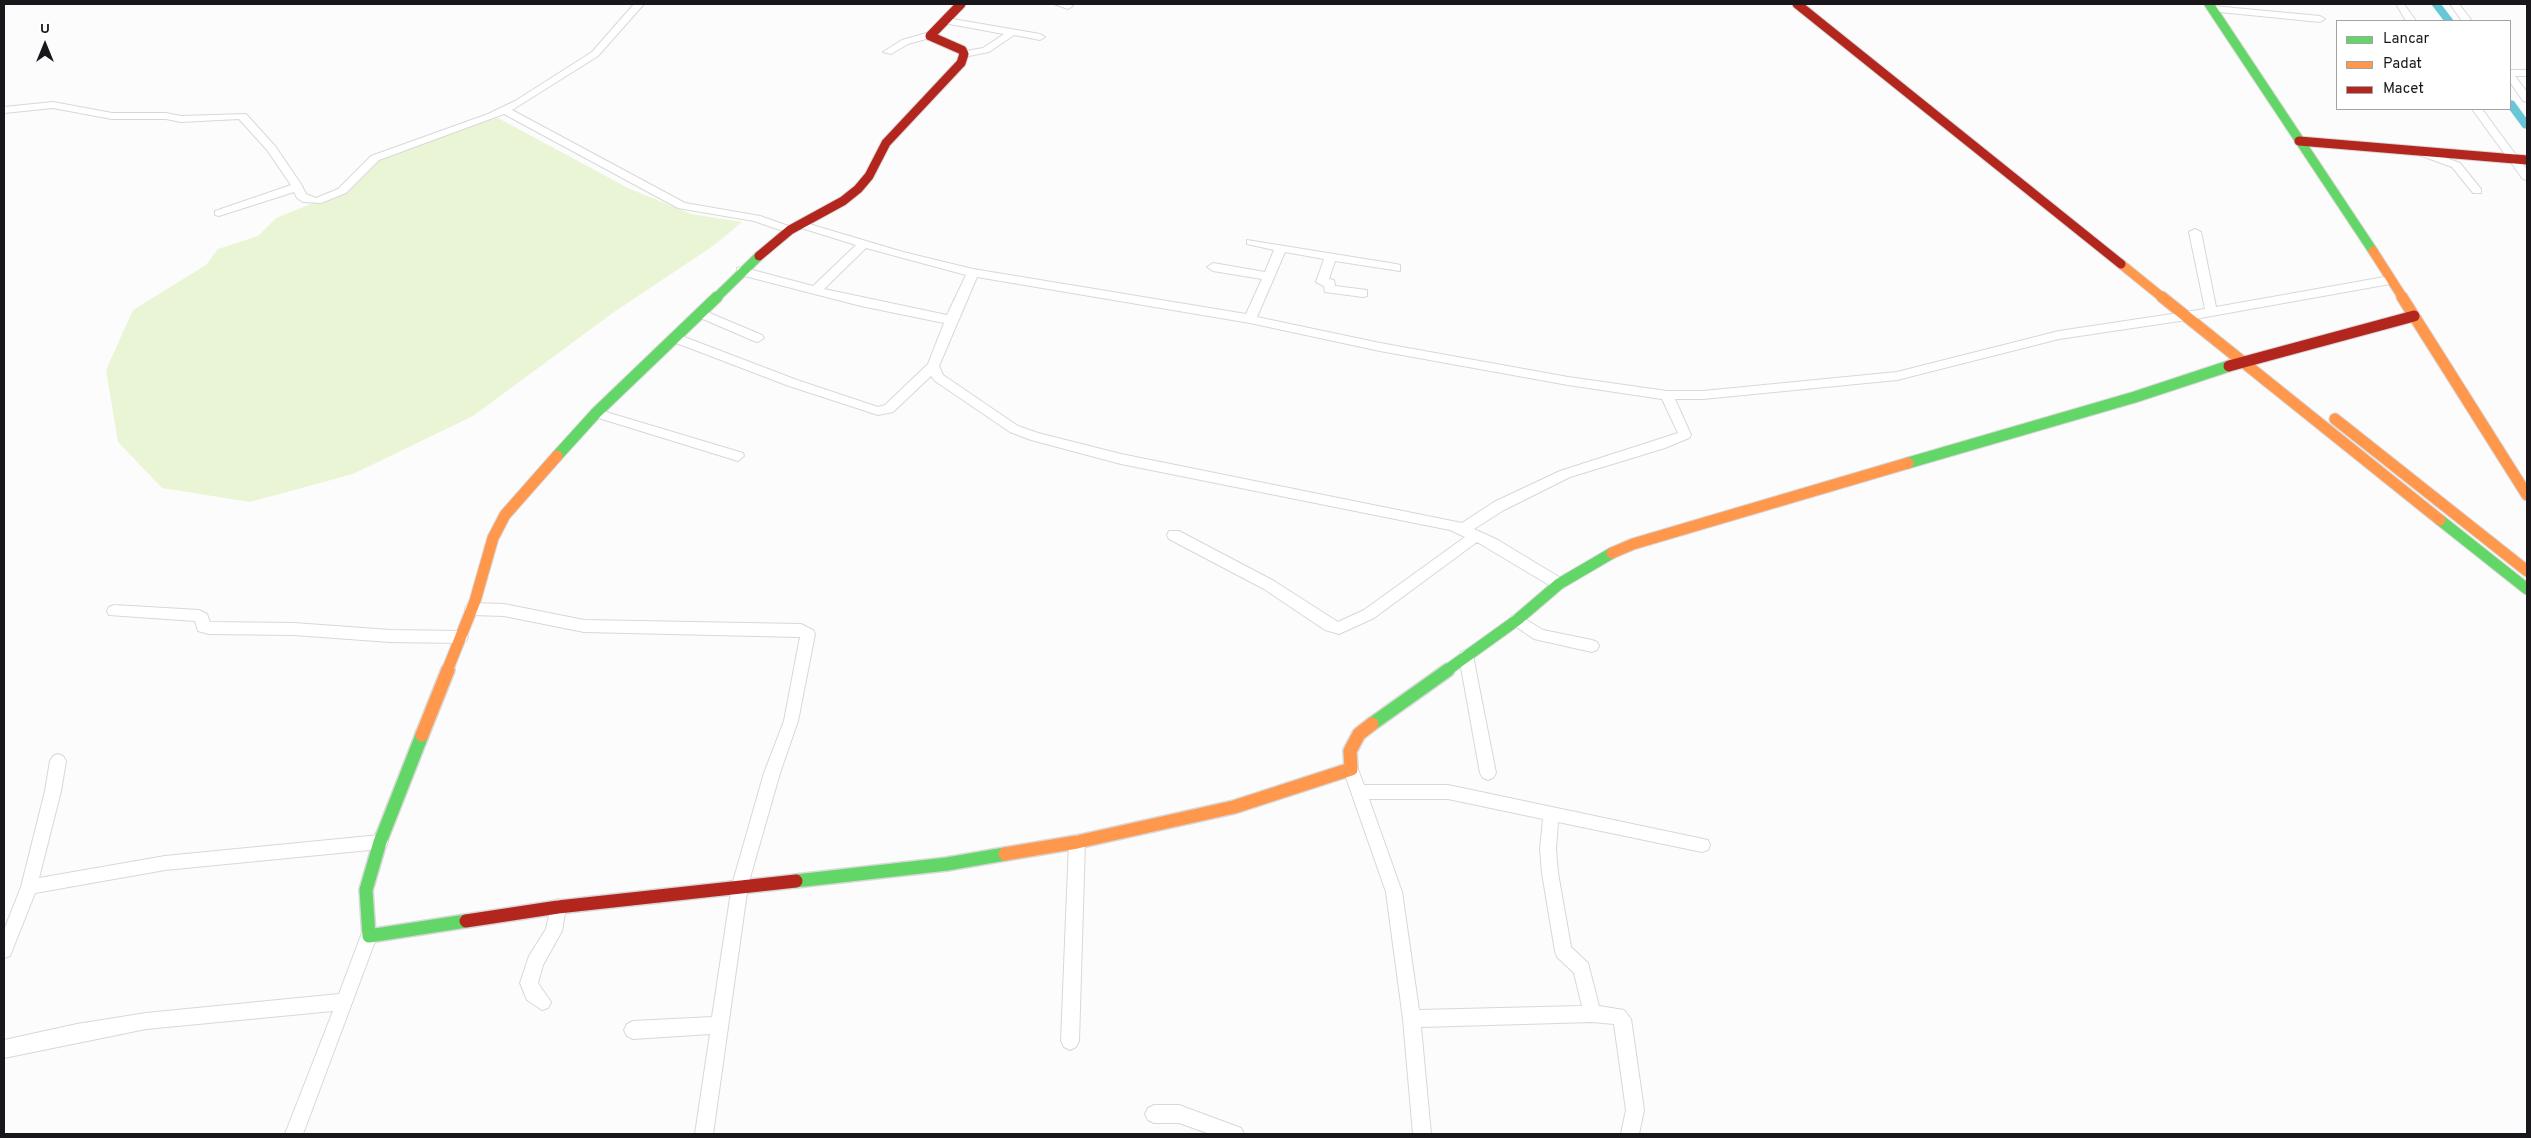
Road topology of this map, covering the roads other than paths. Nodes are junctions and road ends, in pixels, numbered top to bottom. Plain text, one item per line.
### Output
1 (639, 4) edge
2 (961, 4) edge
3 (1797, 4) edge
4 (1811, 4) edge
5 (2400, 4) edge
6 (2454, 4) edge
7 (2211, 6) edge
8 (2320, 19) dead end
9 (2411, 20) edge
10 (2466, 20) edge
11 (947, 21) junction
12 (1012, 32) junction
13 (930, 35) junction
14 (1040, 37) dead end
15 (888, 52) dead end
16 (964, 54) junction
17 (2527, 73) edge
18 (2511, 74) edge
19 (2511, 75) edge
20 (2527, 99) edge
21 (4, 110) edge
22 (505, 110) junction
23 (2478, 110) edge
24 (2299, 141) junction
25 (2423, 153) junction
26 (2522, 160) edge
27 (2527, 177) edge
28 (297, 187) junction
29 (2477, 191) dead end
30 (219, 213) dead end
31 (795, 227) junction
32 (2195, 232) dead end
33 (1251, 242) dead end
34 (864, 244) junction
35 (1280, 247) junction
36 (1330, 256) junction
37 (1213, 267) dead end
38 (1396, 268) dead end
39 (741, 272) junction
40 (974, 273) junction
41 (1268, 276) junction
42 (2390, 280) junction
43 (815, 291) junction
44 (1364, 293) dead end
45 (2206, 312) junction
46 (700, 313) junction
47 (2184, 316) junction
48 (2414, 316) junction
49 (1250, 319) junction
50 (951, 320) junction
51 (675, 338) junction
52 (758, 338) dead end
53 (2255, 357) junction
54 (2241, 361) junction
55 (933, 366) junction
56 (2278, 375) dead end
57 (1667, 395) junction
58 (2325, 412) dead end
59 (596, 413) junction
60 (738, 456) dead end
61 (2527, 495) edge
62 (1470, 532) junction
63 (1174, 535) dead end
64 (2527, 571) edge
65 (1559, 584) junction
66 (2527, 589) edge
67 (472, 609) junction
68 (114, 611) dead end
69 (1517, 620) junction
70 (461, 637) junction
71 (1592, 646) dead end
72 (1466, 656) junction
73 (58, 762) dead end
74 (1352, 769) junction
75 (1488, 773) dead end
76 (1361, 792) junction
77 (1551, 814) junction
78 (380, 842) junction
79 (1077, 842) junction
80 (1702, 845) dead end
81 (740, 885) junction
82 (29, 887) junction
83 (558, 907) junction
84 (369, 936) junction
85 (4, 948) edge
86 (345, 1002) junction
87 (542, 1002) dead end
88 (1592, 1014) junction
89 (1412, 1019) junction
90 (720, 1025) junction
91 (633, 1030) dead end
92 (1070, 1041) dead end
93 (4, 1049) edge
94 (1154, 1114) dead end
95 (294, 1134) edge
96 (704, 1134) edge
97 (1235, 1134) edge
98 (1422, 1134) edge
99 (1630, 1134) edge

1 - 22 street
2 - 11 street
3 - 47 street
4 - 45 street
5 - 9 street
6 - 10 street
7 - 8 street
7 - 24 street
11 - 12 street
11 - 13 street
12 - 14 street
12 - 16 street
13 - 15 street
13 - 16 street
16 - 31 street
17 - 18 street
19 - 20 street
21 - 28 street
22 - 28 street
22 - 31 street
23 - 26 street
24 - 25 street
24 - 42 street
25 - 26 street
25 - 29 street
26 - 27 street
28 - 30 street
31 - 34 street
31 - 39 street
32 - 45 street
33 - 35 street
34 - 40 street
34 - 43 street
35 - 36 street
35 - 41 street
36 - 38 street
36 - 44 street
37 - 41 street
39 - 43 street
39 - 46 street
40 - 49 street
40 - 50 street
41 - 49 street
42 - 45 street
42 - 48 street
43 - 50 street
45 - 47 street
45 - 53 street
46 - 51 street
46 - 52 street
47 - 54 street
47 - 57 street
48 - 53 street
48 - 61 street
49 - 57 street
50 - 55 street
51 - 55 street
51 - 59 street
53 - 54 street
53 - 56 street
54 - 65 street
54 - 66 street
55 - 62 street
57 - 62 street
58 - 64 street
59 - 60 street
59 - 67 street
62 - 63 street
62 - 65 street
65 - 69 street
67 - 70 street
67 - 81 street
68 - 70 street
69 - 71 street
69 - 72 street
70 - 78 street
72 - 74 street
72 - 75 street
73 - 82 street
74 - 76 street
74 - 79 street
76 - 77 street
76 - 89 street
77 - 80 street
77 - 88 street
78 - 82 street
78 - 84 street
79 - 81 street
79 - 92 street
81 - 83 street
81 - 90 street
82 - 85 street
83 - 84 street
83 - 87 street
84 - 86 street
86 - 93 street
86 - 95 street
88 - 89 street
88 - 99 street
89 - 98 street
90 - 91 street
90 - 96 street
94 - 97 street

